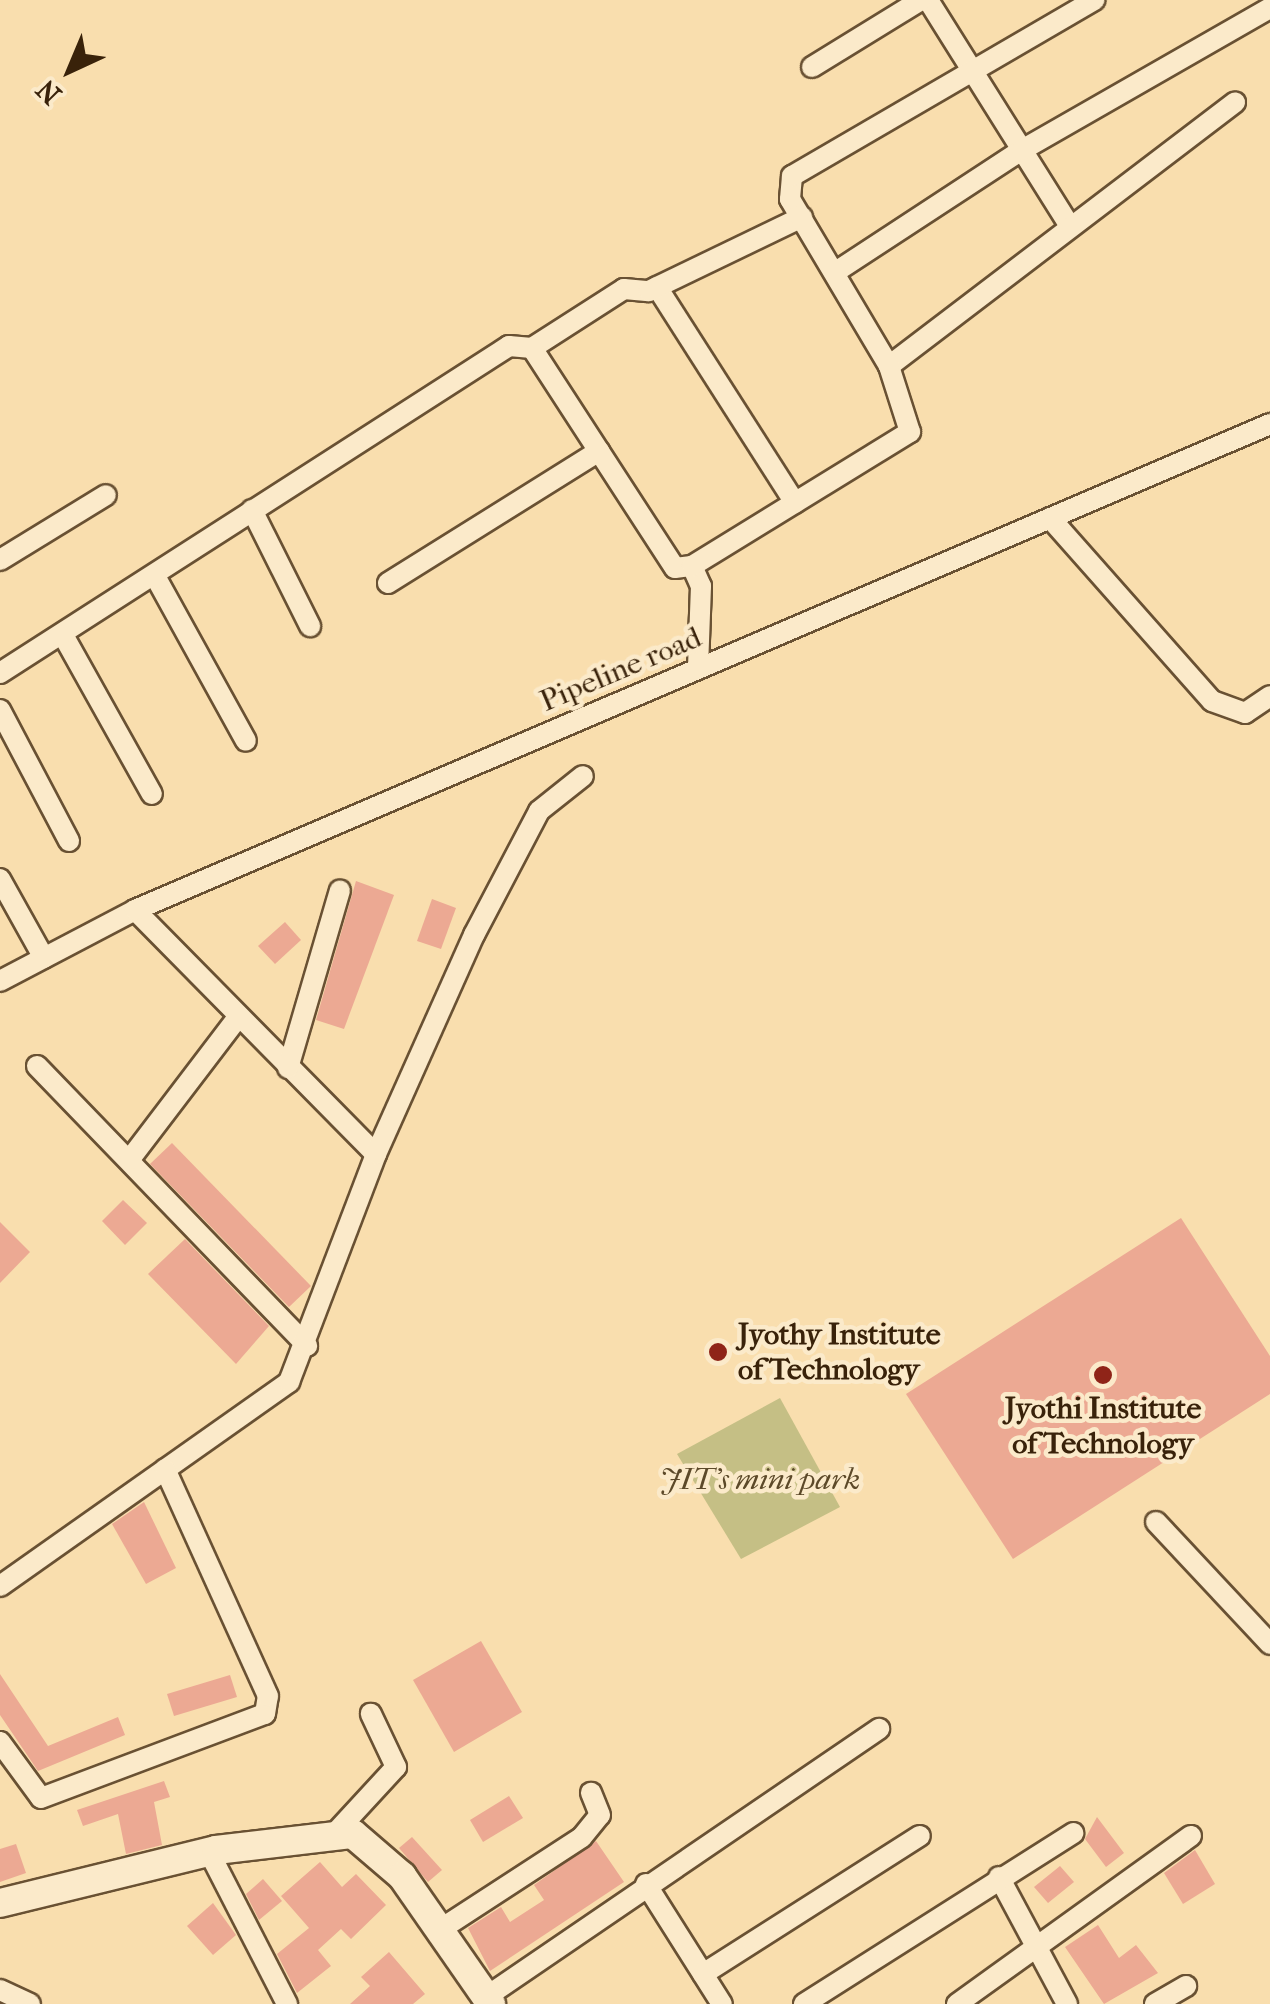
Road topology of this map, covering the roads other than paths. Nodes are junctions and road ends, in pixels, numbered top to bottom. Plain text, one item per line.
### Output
1 (925, 0) edge
2 (1094, 0) edge
3 (1270, 8) edge
4 (812, 67) dead end
5 (971, 68) junction
6 (1235, 102) dead end
7 (1022, 150) junction
8 (802, 217) junction
9 (1068, 223) junction
10 (837, 271) junction
11 (657, 287) junction
12 (532, 348) junction
13 (889, 366) junction
14 (1270, 424) edge
15 (599, 451) junction
16 (106, 496) dead end
17 (794, 503) junction
18 (252, 510) junction
19 (1050, 518) junction
20 (0, 560) edge
21 (692, 566) junction
22 (155, 576) junction
23 (388, 582) dead end
24 (310, 626) dead end
25 (63, 635) junction
26 (698, 669) junction
27 (0, 672) edge
28 (1270, 696) edge
29 (0, 710) edge
30 (246, 741) dead end
31 (583, 776) dead end
32 (152, 794) dead end
33 (69, 841) dead end
34 (0, 879) edge
35 (340, 890) dead end
36 (135, 910) junction
37 (44, 958) junction
38 (0, 981) edge
39 (238, 1017) junction
40 (37, 1066) dead end
41 (288, 1068) junction
42 (376, 1154) junction
43 (130, 1159) junction
44 (307, 1346) junction
45 (165, 1469) junction
46 (1156, 1522) dead end
47 (0, 1586) edge
48 (1270, 1644) edge
49 (370, 1714) dead end
50 (879, 1730) dead end
51 (0, 1742) edge
52 (592, 1792) dead end
53 (336, 1831) junction
54 (1073, 1834) dead end
55 (920, 1836) dead end
56 (1191, 1836) dead end
57 (209, 1852) junction
58 (999, 1878) junction
59 (646, 1884) junction
60 (0, 1903) edge
61 (441, 1930) junction
62 (1036, 1950) junction
63 (703, 1974) junction
64 (1186, 1986) dead end
65 (1, 1995) edge
66 (488, 2000) edge
67 (30, 2004) edge
68 (286, 2004) edge
69 (722, 2004) edge
70 (804, 2004) edge
71 (956, 2004) edge
72 (1068, 2004) edge
73 (1155, 2004) edge

1 - 4 street
1 - 5 street
2 - 5 street
3 - 7 street
5 - 7 street
5 - 8 street
6 - 9 street
7 - 9 street
7 - 10 street
8 - 10 street
8 - 11 street
9 - 13 street
10 - 13 street
11 - 12 street
11 - 17 street
12 - 15 street
12 - 18 street
13 - 17 street
14 - 19 street, Pipeline road
15 - 21 street
15 - 23 street
16 - 20 street
17 - 21 street
18 - 22 street
18 - 24 street
19 - 26 street, Pipeline road
19 - 28 street
21 - 26 street
22 - 25 street
22 - 30 street
25 - 27 street
25 - 32 street
26 - 36 street, Pipeline road
29 - 33 street
31 - 42 street
34 - 37 street
35 - 41 street
36 - 37 street, Pipeline road
36 - 39 street
37 - 38 street, Pipeline road
39 - 41 street
39 - 43 street
40 - 43 street
41 - 42 street
42 - 44 street
43 - 44 street
44 - 45 street
45 - 47 street
45 - 51 street
46 - 48 street
49 - 53 street
50 - 59 street
52 - 61 street
53 - 57 main road
53 - 61 main road
54 - 58 street
55 - 63 street
56 - 62 street
57 - 60 main road
57 - 68 street
58 - 62 street
58 - 70 street
59 - 63 street
59 - 66 street
61 - 66 main road
62 - 71 street
62 - 72 street
63 - 69 street
64 - 73 street
65 - 67 street

